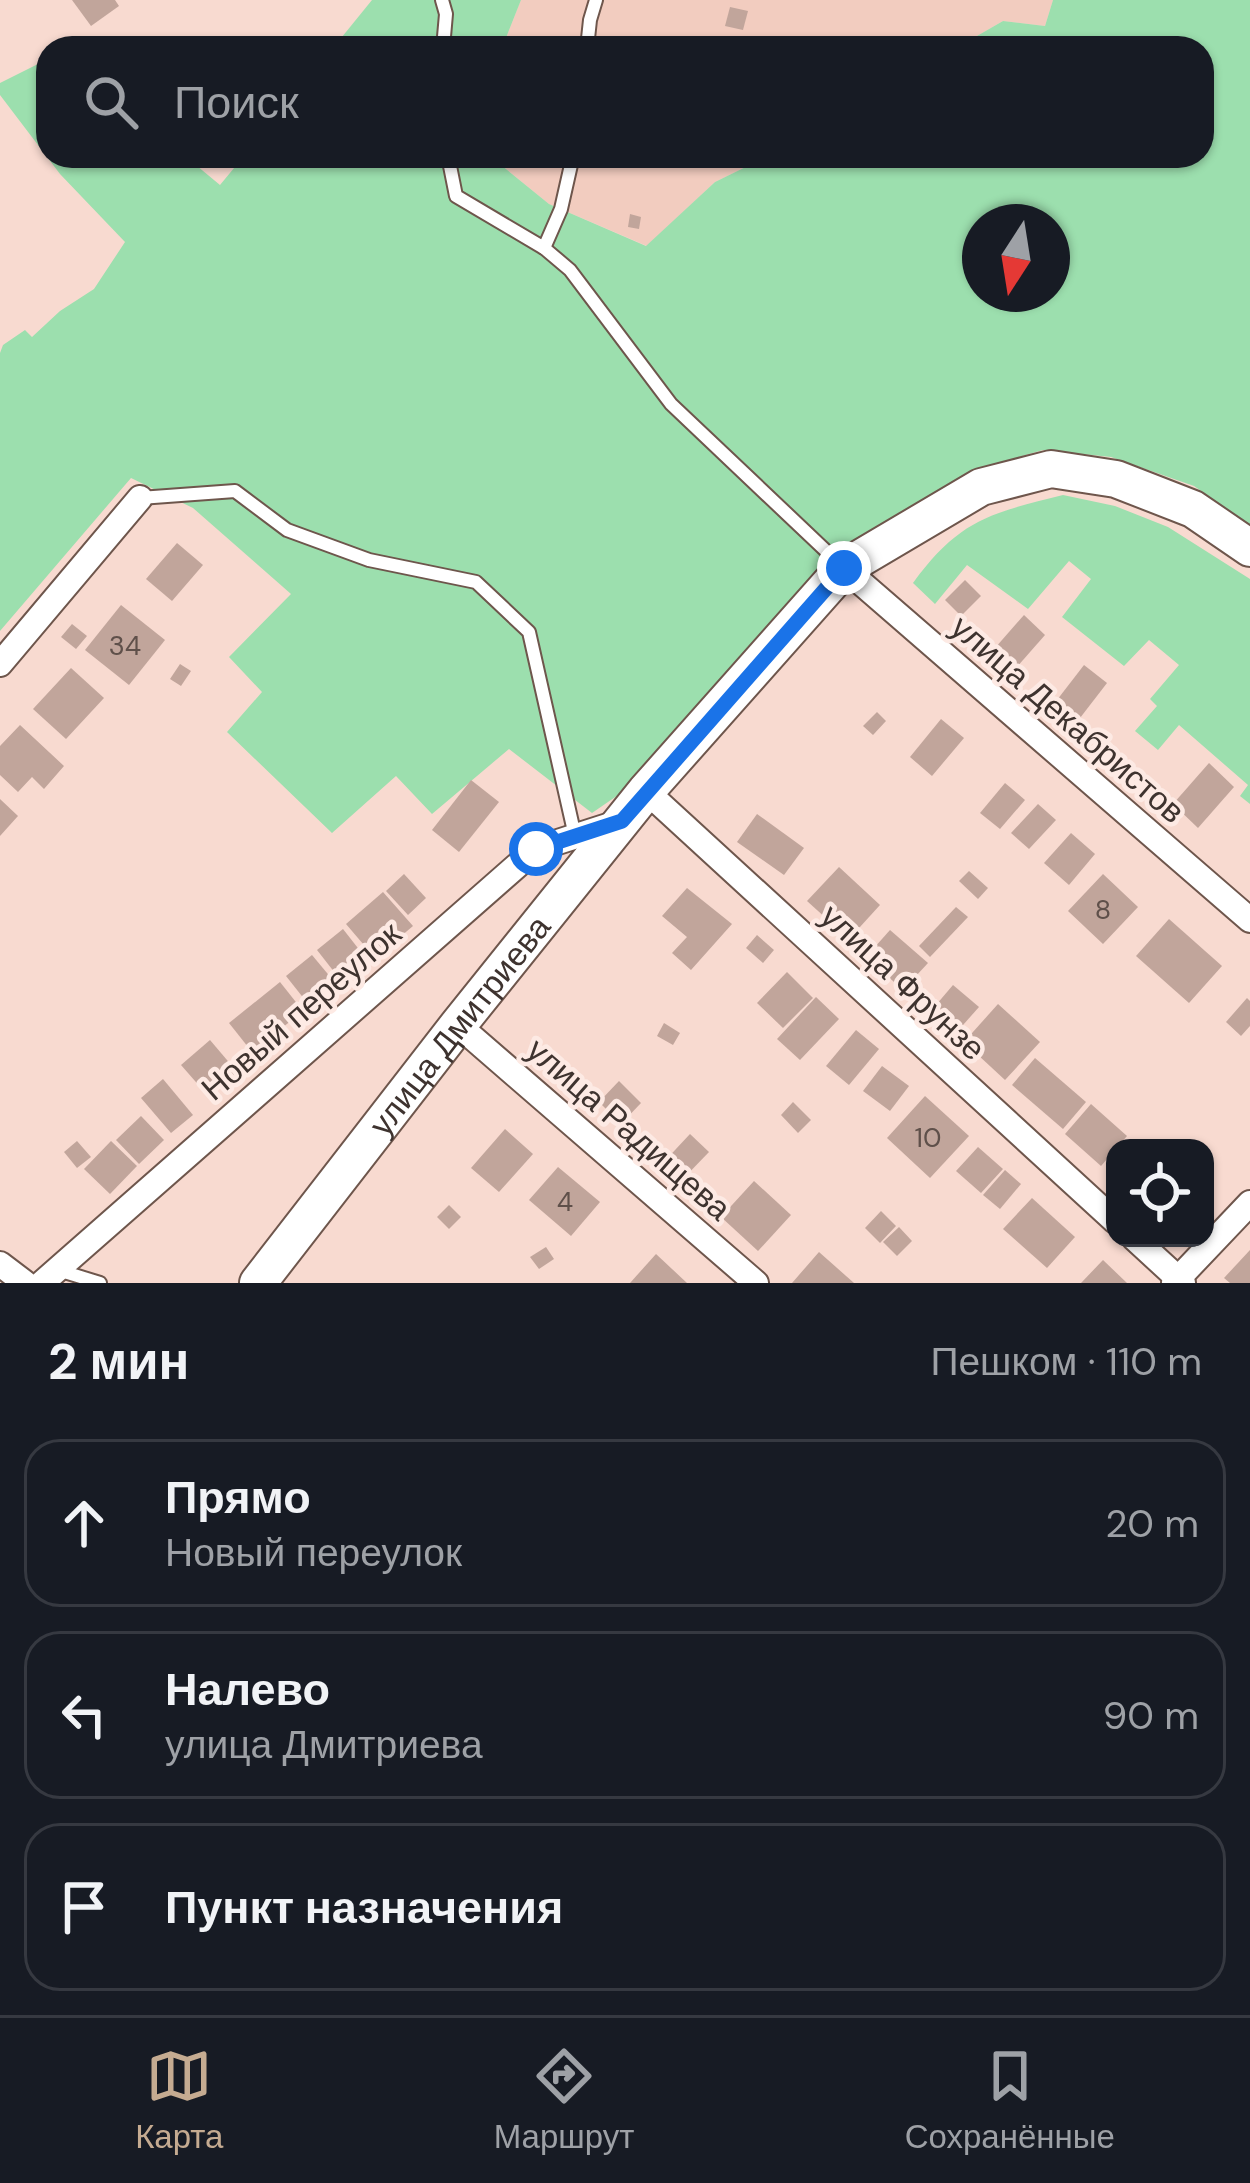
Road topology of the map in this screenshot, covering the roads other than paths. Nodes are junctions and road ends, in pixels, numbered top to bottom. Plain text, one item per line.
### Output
1 (442, 0) edge
2 (596, 0) edge
3 (443, 36) edge
4 (588, 36) edge
5 (450, 168) edge
6 (570, 168) edge
7 (544, 248) junction
8 (140, 498) joint
9 (1250, 548) edge
10 (844, 568) junction
11 (0, 664) edge
12 (646, 791) junction
13 (622, 821) junction
14 (574, 836) junction
15 (1250, 920) edge
16 (458, 1024) junction
17 (1250, 1203) edge
18 (1106, 1213) edge
19 (1143, 1247) edge
20 (0, 1264) edge
21 (50, 1277) edge
22 (1178, 1282) edge
23 (25, 1283) edge
24 (100, 1283) edge
25 (258, 1283) edge
26 (756, 1283) edge

1 - 3 lane
2 - 4 lane
5 - 7 lane
6 - 7 lane
7 - 10 lane
8 - 11 street
8 - 14 lane
9 - 10 street, улица Дмитриева
10 - 12 street, улица Дмитриева
10 - 15 street, улица Декабристов
12 - 13 street, улица Дмитриева
12 - 18 street, улица Фрунзе
13 - 14 street, Новый переулок
13 - 16 street, улица Дмитриева
14 - 21 street, Новый переулок
16 - 25 street, улица Дмитриева
16 - 26 street, улица Радищева
17 - 22 street
19 - 22 street
20 - 23 street
21 - 24 lane

